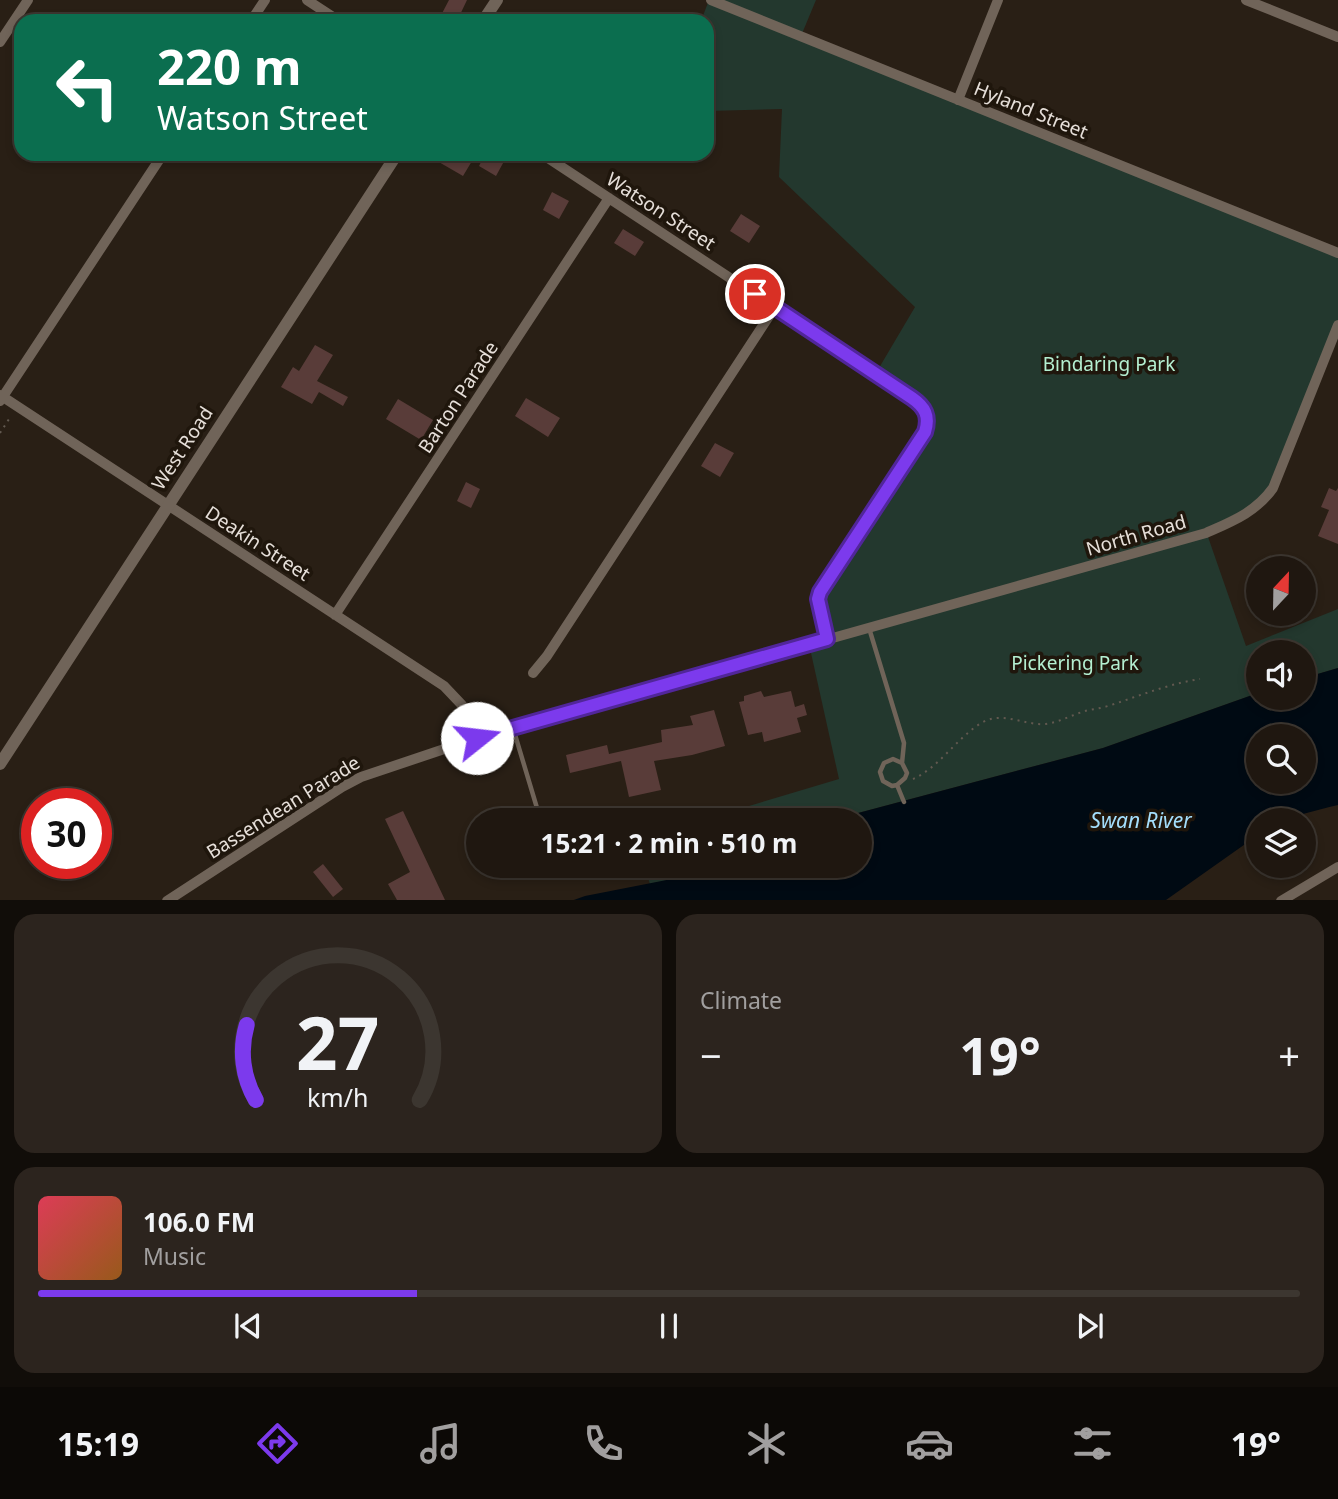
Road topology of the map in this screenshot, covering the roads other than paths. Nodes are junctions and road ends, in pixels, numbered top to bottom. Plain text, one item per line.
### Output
1 (307, 0) edge
2 (711, 0) edge
3 (998, 0) edge
4 (1246, 0) edge
5 (328, 14) edge
6 (14, 21) edge
7 (1338, 37) edge
8 (0, 42) edge
9 (958, 100) junction
10 (158, 161) edge
11 (392, 161) edge
12 (553, 161) edge
13 (609, 198) junction
14 (1338, 253) edge
15 (775, 307) junction
16 (1338, 325) edge
17 (1, 398) edge
18 (168, 505) junction
19 (335, 615) junction
20 (869, 628) junction
21 (827, 639) junction
22 (533, 673) dead end
23 (513, 728) junction
24 (477, 738) junction
25 (902, 763) junction
26 (0, 764) edge
27 (899, 784) junction
28 (904, 802) dead end
29 (537, 808) dead end
30 (1338, 867) edge
31 (169, 900) edge
32 (1284, 900) edge

1 - 5 street
2 - 9 street, Hyland Street
3 - 9 street
4 - 7 street
6 - 8 street
9 - 14 street, Hyland Street
10 - 17 street
11 - 18 street, West Road
12 - 13 street, Watson Street
13 - 15 street, Watson Street
13 - 19 street, Barton Parade
15 - 21 street, Watson Street
15 - 22 street
16 - 20 street, North Road
17 - 18 street, Deakin Street
18 - 19 street, Deakin Street
18 - 26 street, West Road
19 - 24 street, Deakin Street
20 - 21 street, North Road
20 - 25 lane
21 - 23 street, Bassendean Parade
23 - 24 street, Bassendean Parade
23 - 29 lane
24 - 31 street, Bassendean Parade
25 - 27 lane
25 - 27 lane
27 - 28 lane
30 - 32 street

